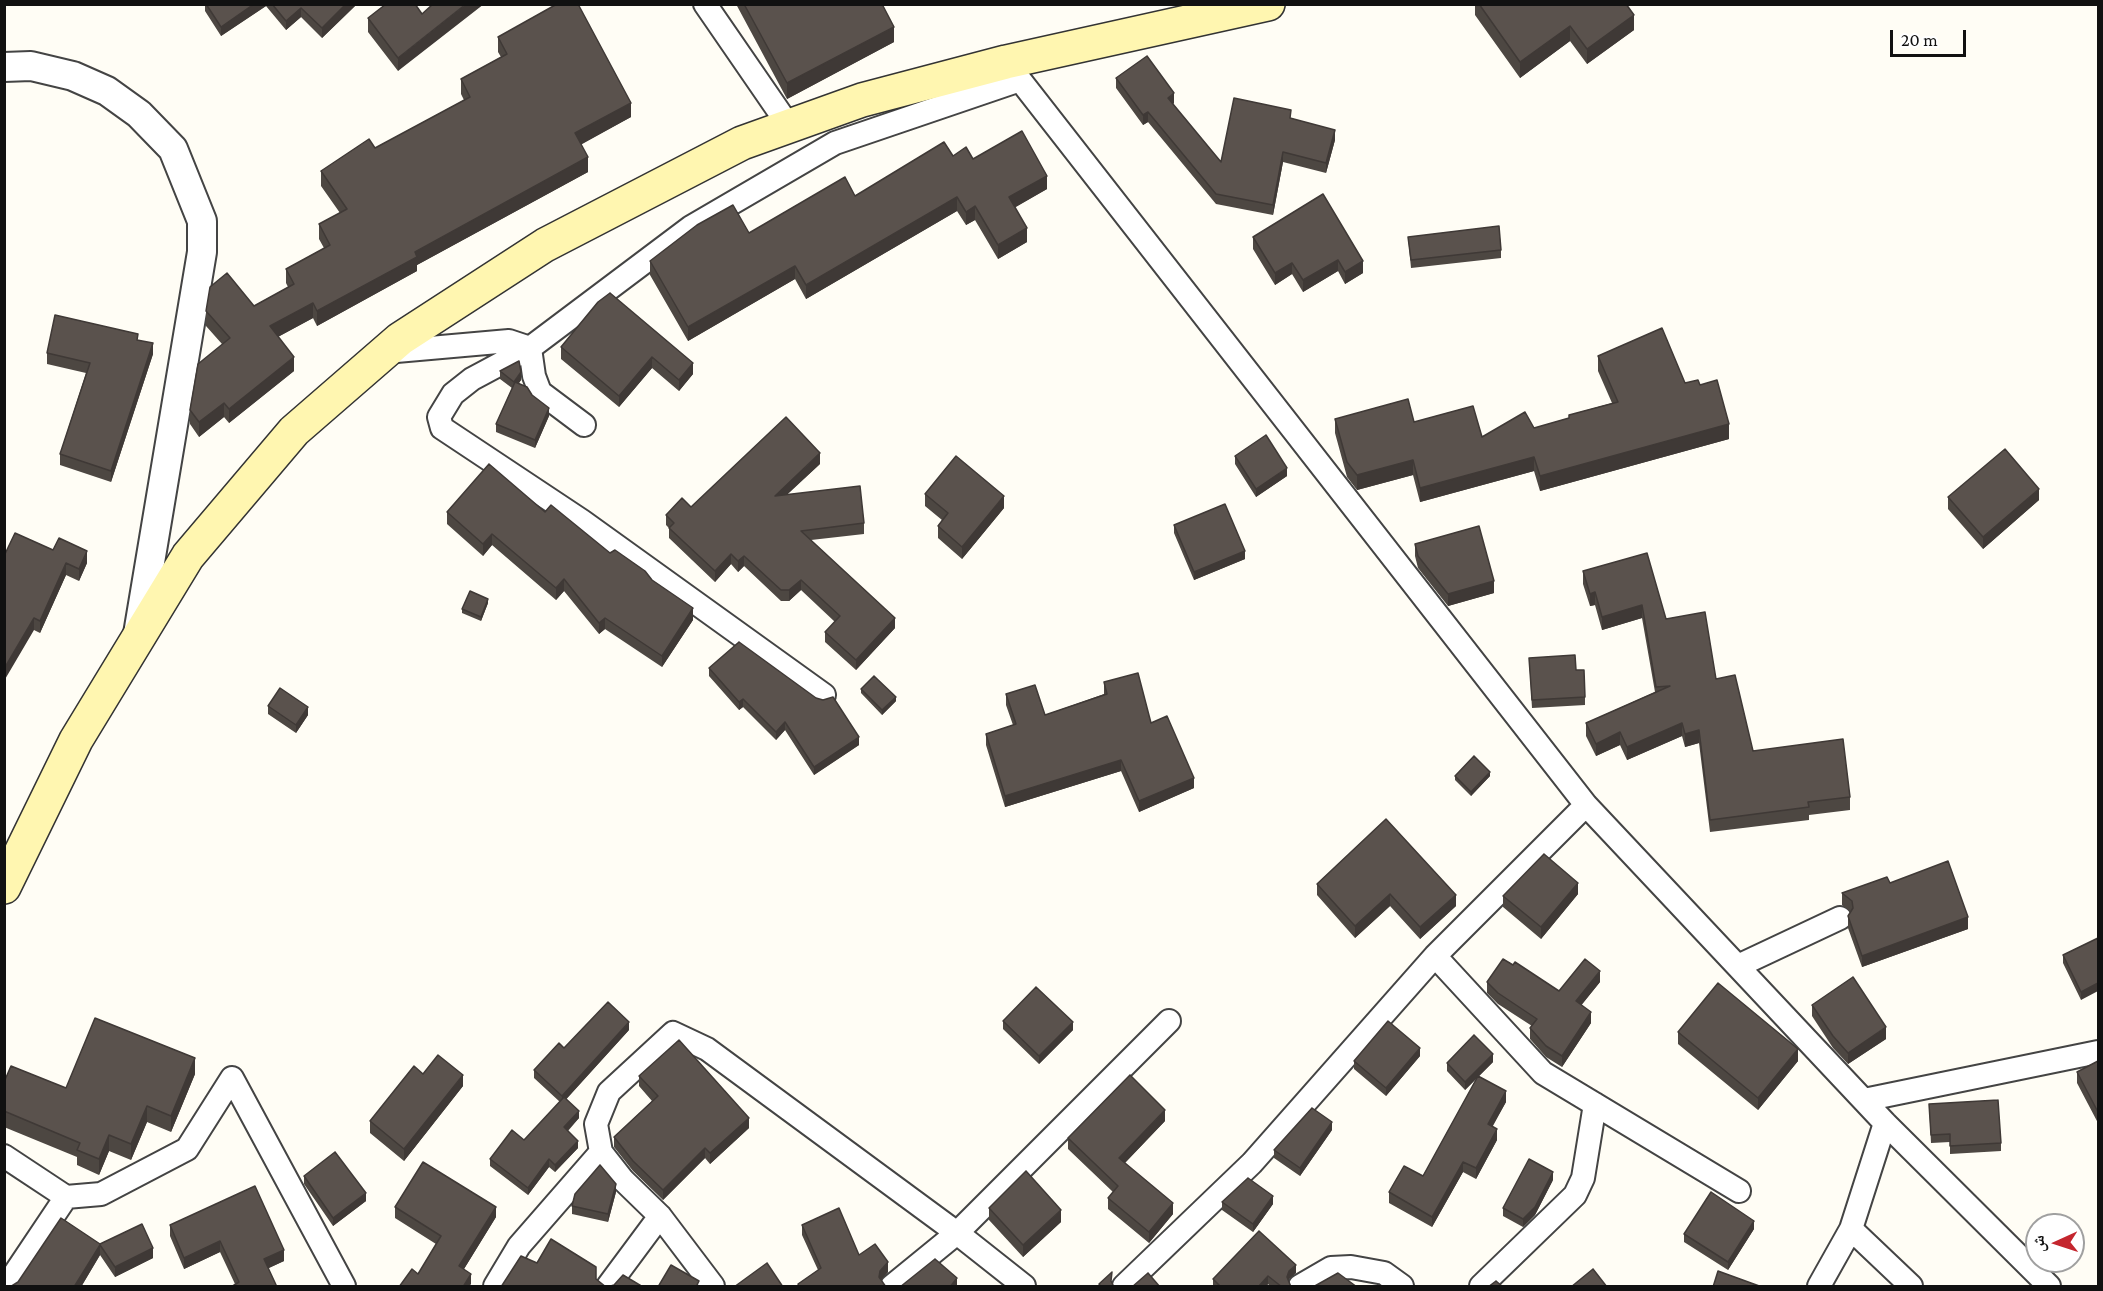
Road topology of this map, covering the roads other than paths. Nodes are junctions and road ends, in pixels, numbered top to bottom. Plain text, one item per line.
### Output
1 (705, 4) edge
2 (1268, 4) edge
3 (4, 67) edge
4 (1013, 71) junction
5 (789, 126) junction
6 (530, 348) junction
7 (385, 352) junction
8 (584, 425) dead end
9 (136, 642) junction
10 (824, 695) dead end
11 (1586, 805) junction
12 (4, 887) edge
13 (1840, 918) dead end
14 (1435, 956) junction
15 (1738, 966) junction
16 (1169, 1021) dead end
17 (2098, 1052) edge
18 (1864, 1100) junction
19 (1595, 1104) junction
20 (1885, 1123) junction
21 (601, 1152) junction
22 (4, 1156) edge
23 (1739, 1191) dead end
24 (66, 1197) junction
25 (660, 1216) junction
26 (1851, 1229) junction
27 (957, 1233) junction
28 (2038, 1283) edge
29 (7, 1285) edge
30 (344, 1287) edge
31 (495, 1287) edge
32 (608, 1287) edge
33 (713, 1287) edge
34 (892, 1287) edge
35 (1024, 1287) edge
36 (1124, 1287) edge
37 (1300, 1287) edge
38 (1402, 1287) edge
39 (1481, 1287) edge
40 (1819, 1287) edge
41 (1911, 1287) edge

1 - 5 street
2 - 4 main road
3 - 9 street
4 - 5 main road
4 - 6 street
4 - 11 street
5 - 7 main road
6 - 7 street
6 - 8 street
6 - 10 street
7 - 9 main road
9 - 12 main road
11 - 14 street
11 - 15 street
13 - 15 street
14 - 19 street
14 - 36 street
15 - 18 street
16 - 27 street
17 - 18 street
18 - 20 street
19 - 23 street
19 - 39 street
20 - 26 street
20 - 28 street
21 - 25 street
21 - 27 street
21 - 31 street
22 - 24 street
24 - 29 street
24 - 30 street
25 - 32 street
25 - 33 street
26 - 40 street
26 - 41 street
27 - 34 street
27 - 35 street
37 - 38 street

